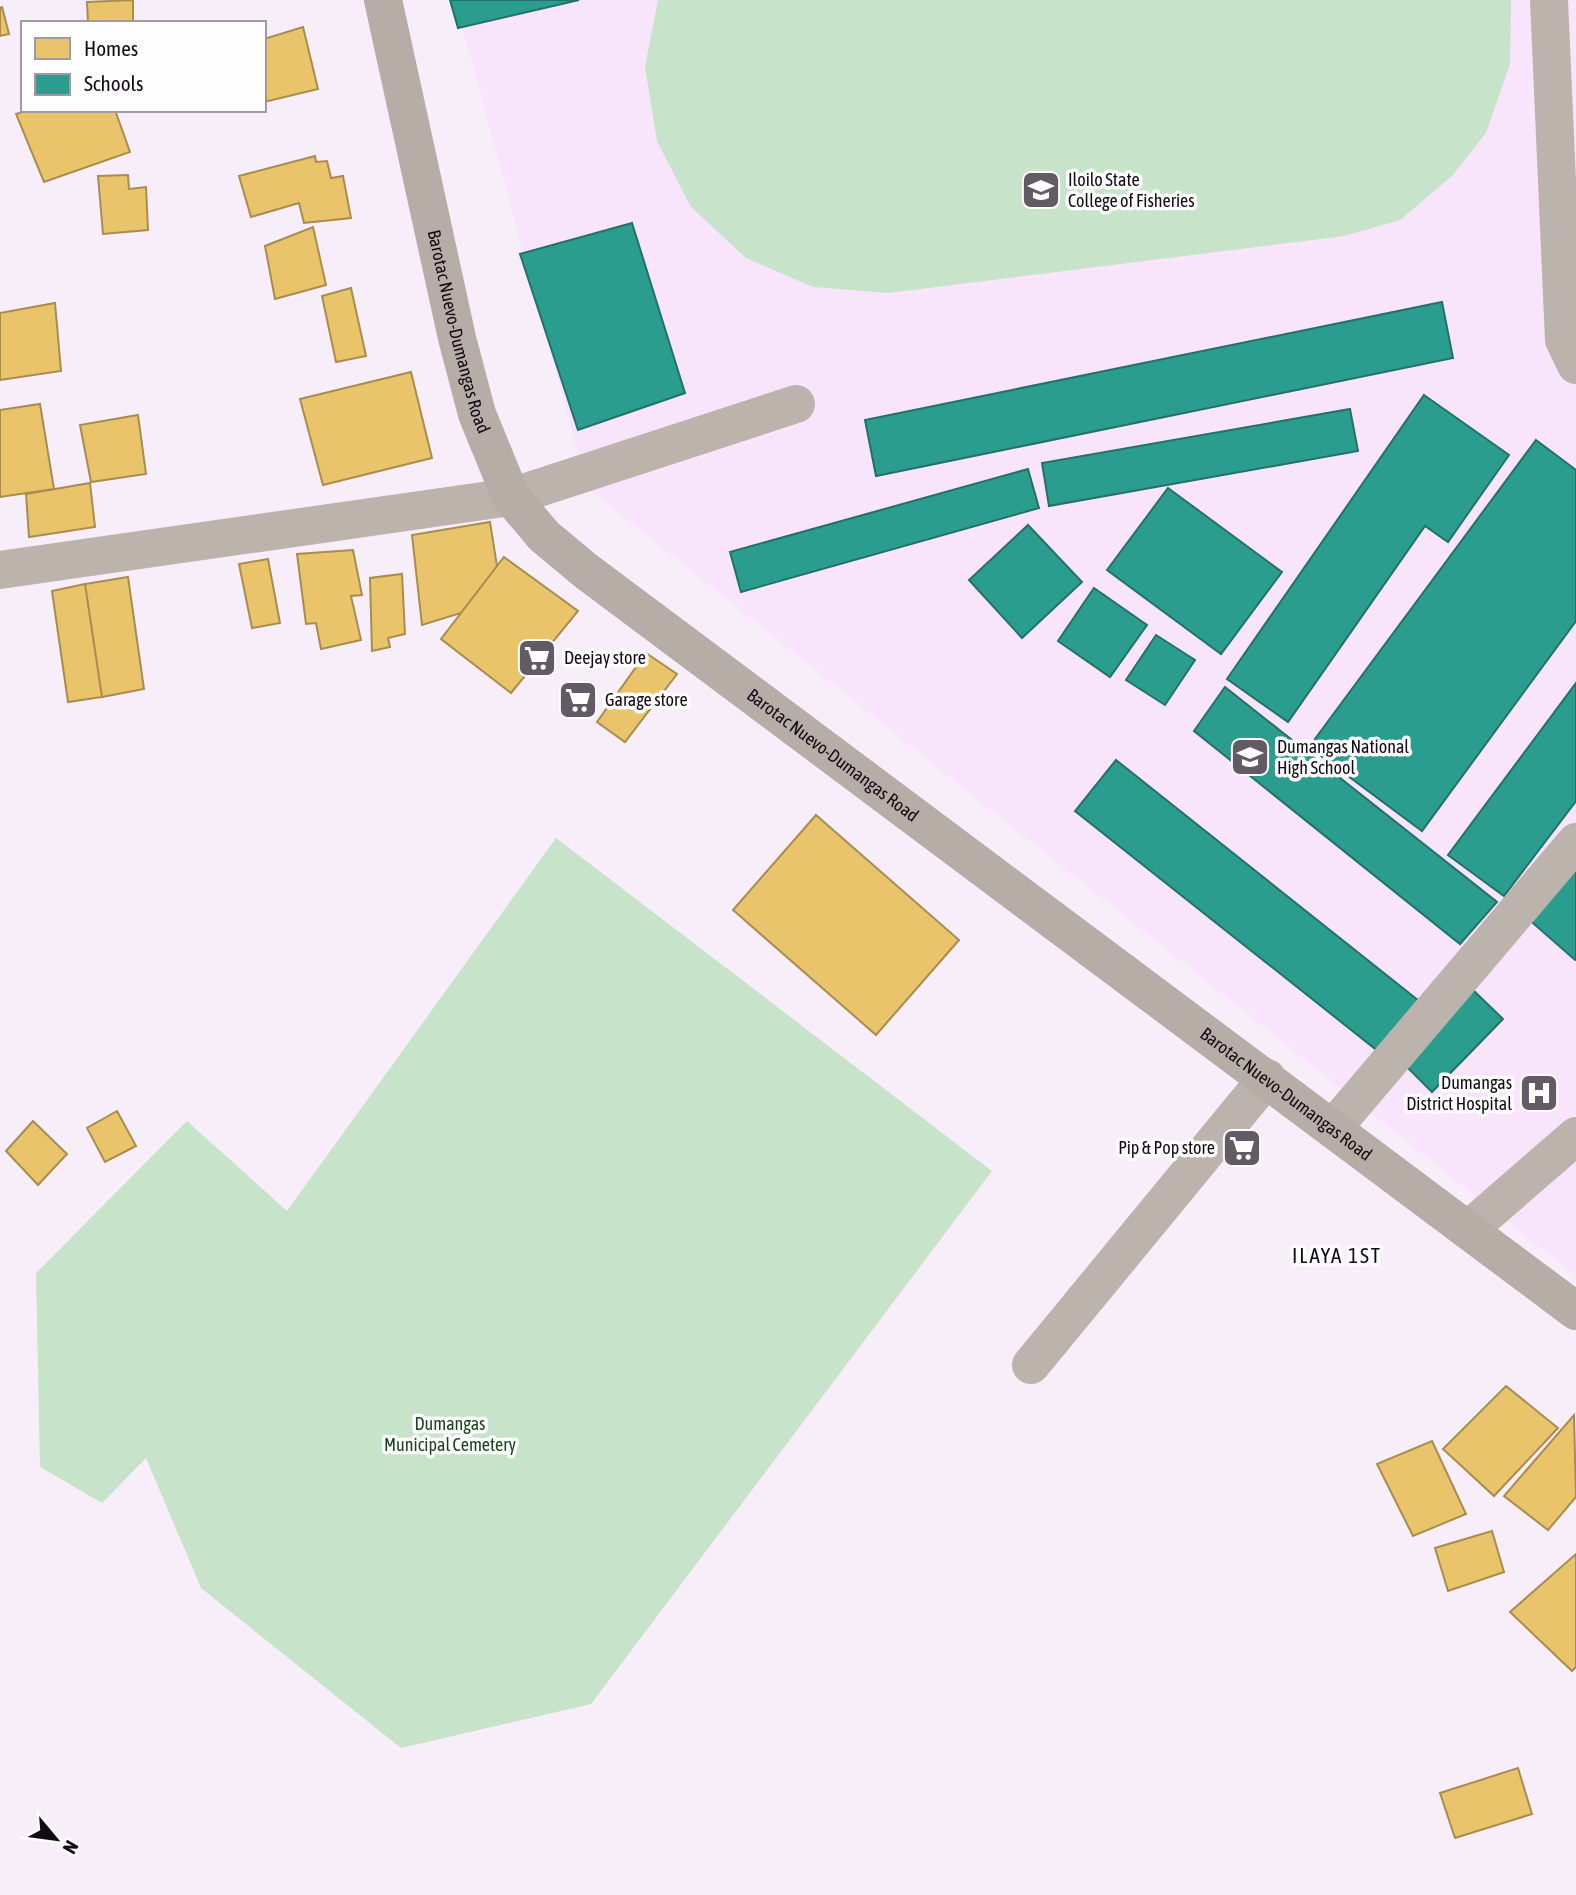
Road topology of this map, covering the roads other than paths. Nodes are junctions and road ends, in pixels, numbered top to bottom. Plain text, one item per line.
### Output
1 (383, 0) edge
2 (1549, 0) edge
3 (1576, 365) edge
4 (796, 404) dead end
5 (511, 497) junction
6 (0, 570) edge
7 (1576, 842) edge
8 (1267, 1079) junction
9 (1333, 1128) junction
10 (1576, 1136) edge
11 (1469, 1230) junction
12 (1576, 1311) edge
13 (1031, 1365) dead end

1 - 5 main road, Barotac Nuevo-Dumangas Road
2 - 3 street
4 - 5 street
5 - 6 street
5 - 8 main road, Barotac Nuevo-Dumangas Road
7 - 9 street
8 - 9 main road, Barotac Nuevo-Dumangas Road
8 - 13 street
9 - 11 main road, Barotac Nuevo-Dumangas Road
10 - 11 street
11 - 12 main road, Barotac Nuevo-Dumangas Road

